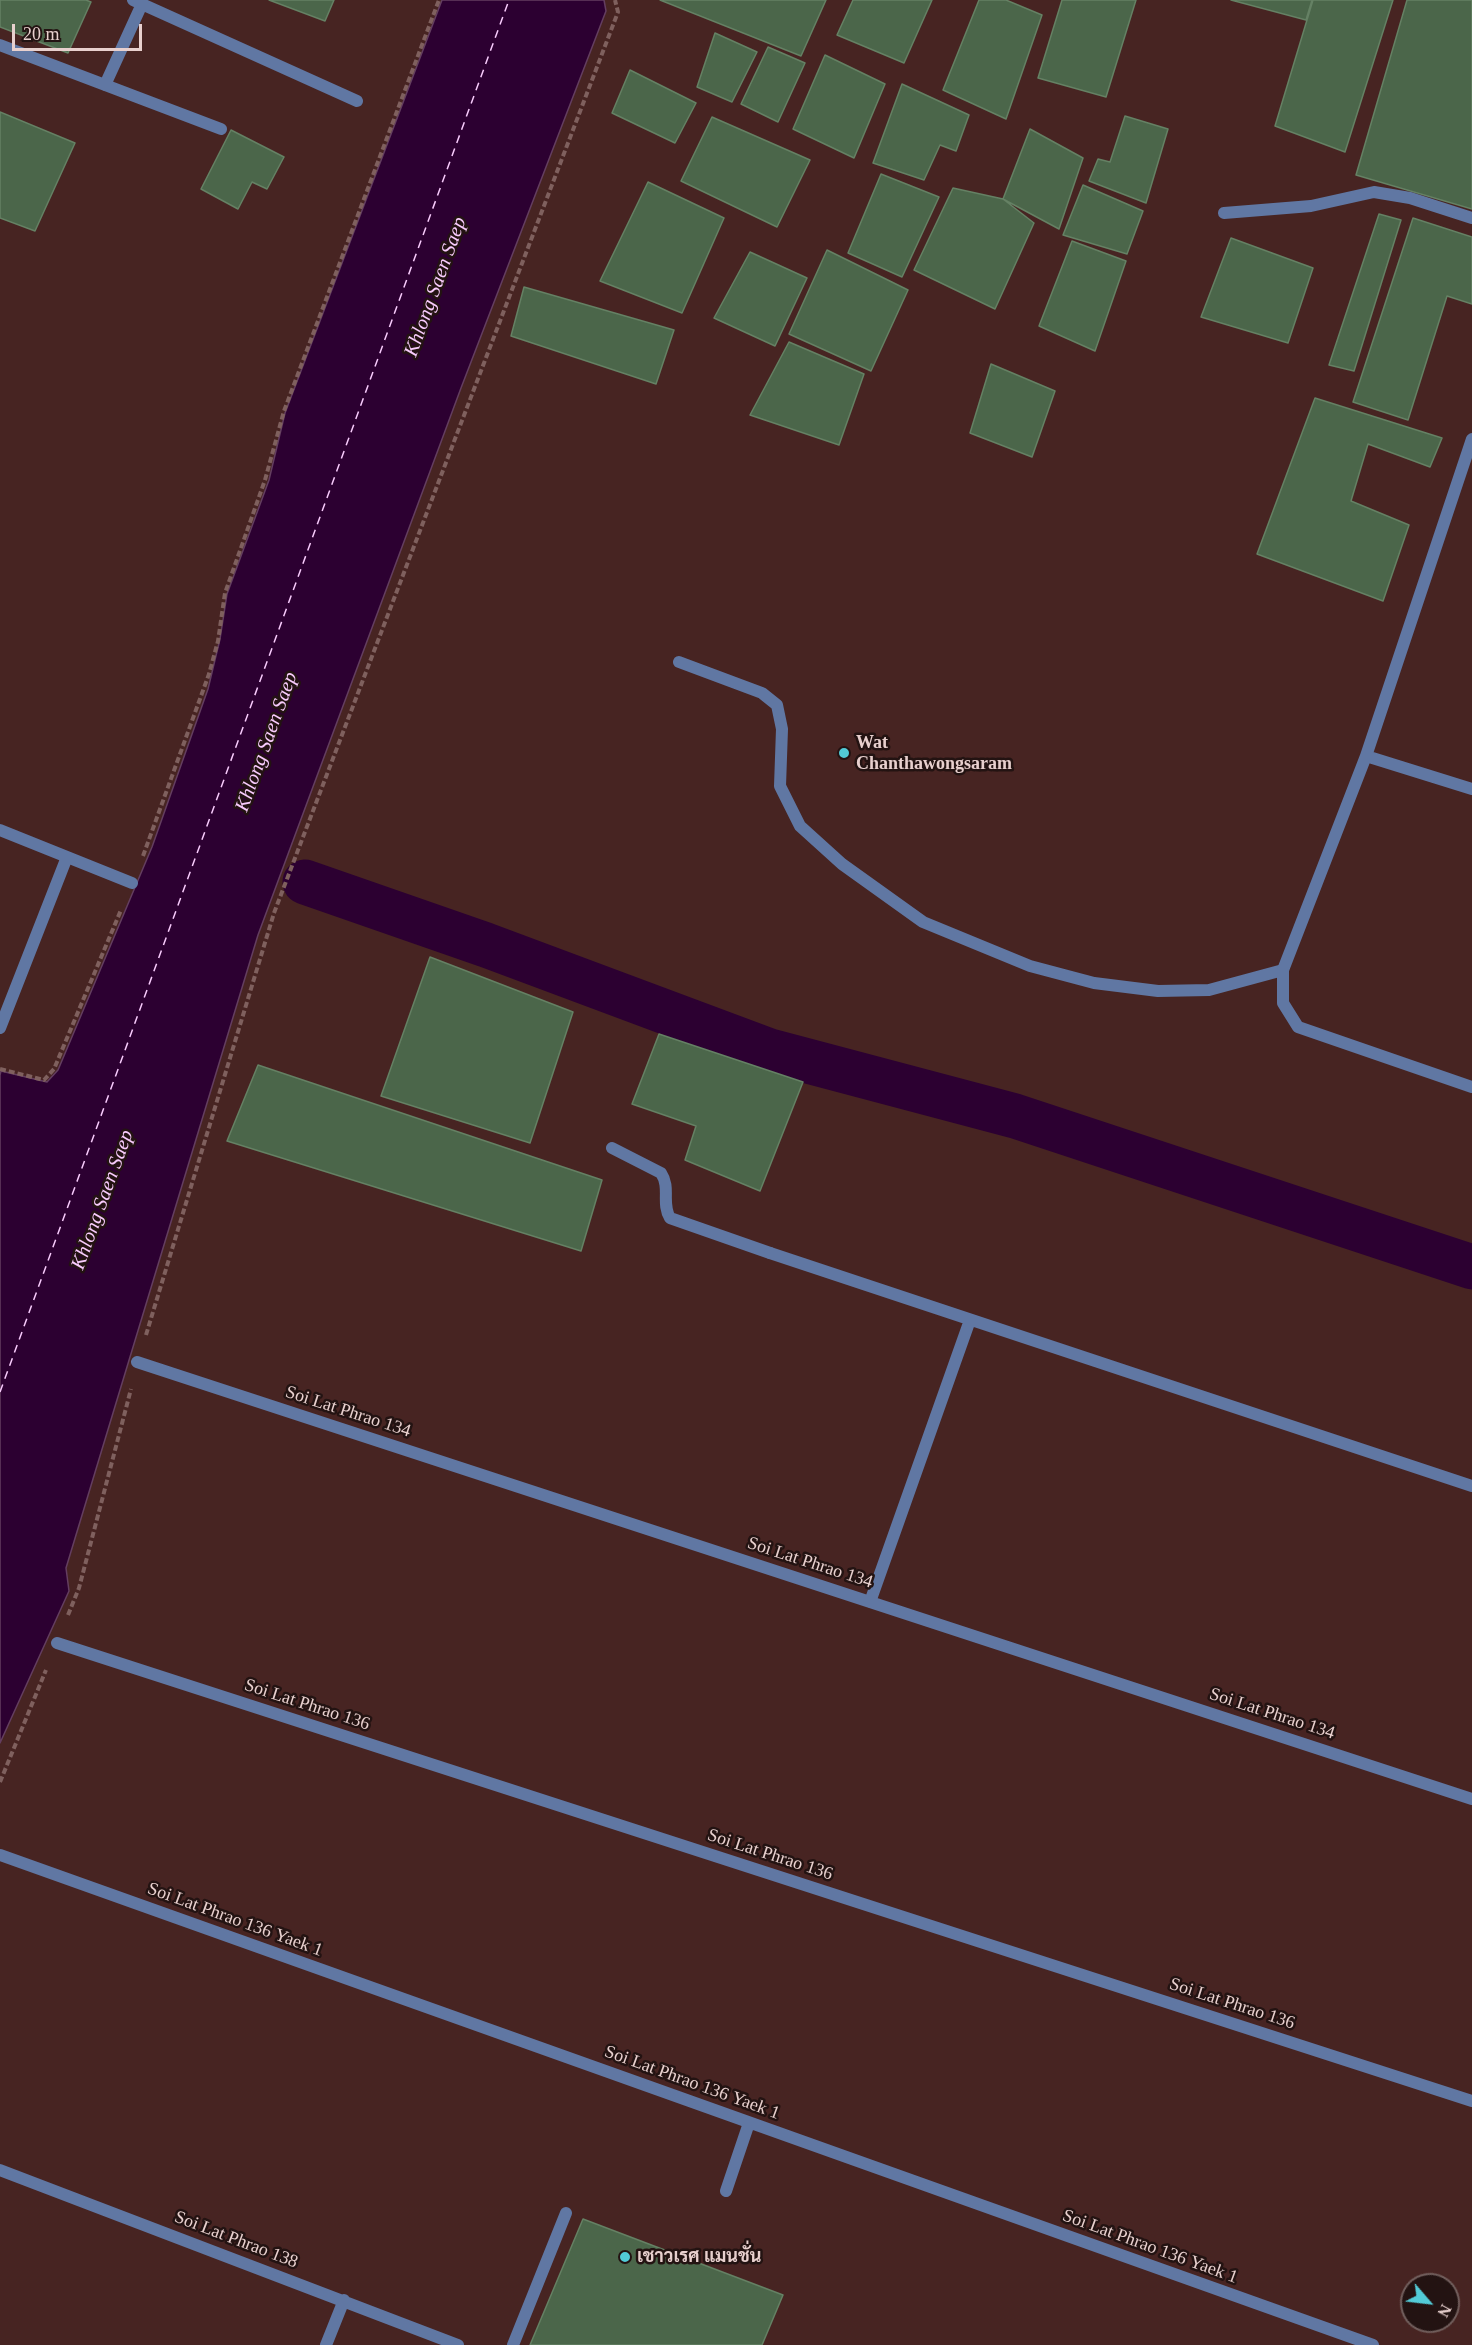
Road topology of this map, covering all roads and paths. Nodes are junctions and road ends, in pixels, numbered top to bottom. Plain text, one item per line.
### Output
1 (439, 0) edge
2 (615, 0) edge
3 (138, 2) edge
4 (0, 45) edge
5 (105, 85) junction
6 (357, 101) dead end
7 (221, 129) dead end
8 (1224, 213) dead end
9 (1472, 218) edge
10 (1472, 439) edge
11 (679, 662) dead end
12 (1366, 756) junction
13 (1472, 789) edge
14 (0, 830) edge
15 (67, 857) junction
16 (132, 883) junction
17 (1283, 970) junction
18 (0, 1028) edge
19 (0, 1069) edge
20 (1472, 1087) edge
21 (612, 1148) dead end
22 (970, 1320) junction
23 (138, 1362) junction
24 (1472, 1486) edge
25 (870, 1602) junction
26 (57, 1643) junction
27 (0, 1782) edge
28 (1472, 1799) edge
29 (0, 1855) edge
30 (1472, 2101) edge
31 (749, 2123) junction
32 (0, 2170) edge
33 (726, 2191) dead end
34 (566, 2212) dead end
35 (344, 2300) junction
36 (326, 2345) edge
37 (458, 2345) edge
38 (513, 2345) edge
39 (1373, 2345) edge

1 - 16 path
2 - 23 path
3 - 5 street
3 - 6 street
4 - 5 street
5 - 7 street
8 - 9 street
10 - 12 street
11 - 17 street
12 - 13 street
12 - 17 street
14 - 15 street
15 - 16 street
15 - 18 street
16 - 19 path
17 - 20 street
21 - 22 street
22 - 24 street
22 - 25 street
23 - 25 street, Soi Lat Phrao 134
23 - 26 path
25 - 28 street, Soi Lat Phrao 134
26 - 27 path
26 - 30 street, Soi Lat Phrao 136
29 - 31 street, Soi Lat Phrao 136 Yaek 1
31 - 33 street
31 - 39 street, Soi Lat Phrao 136 Yaek 1
32 - 35 street, Soi Lat Phrao 138
34 - 38 street
35 - 36 street
35 - 37 street, Soi Lat Phrao 138

